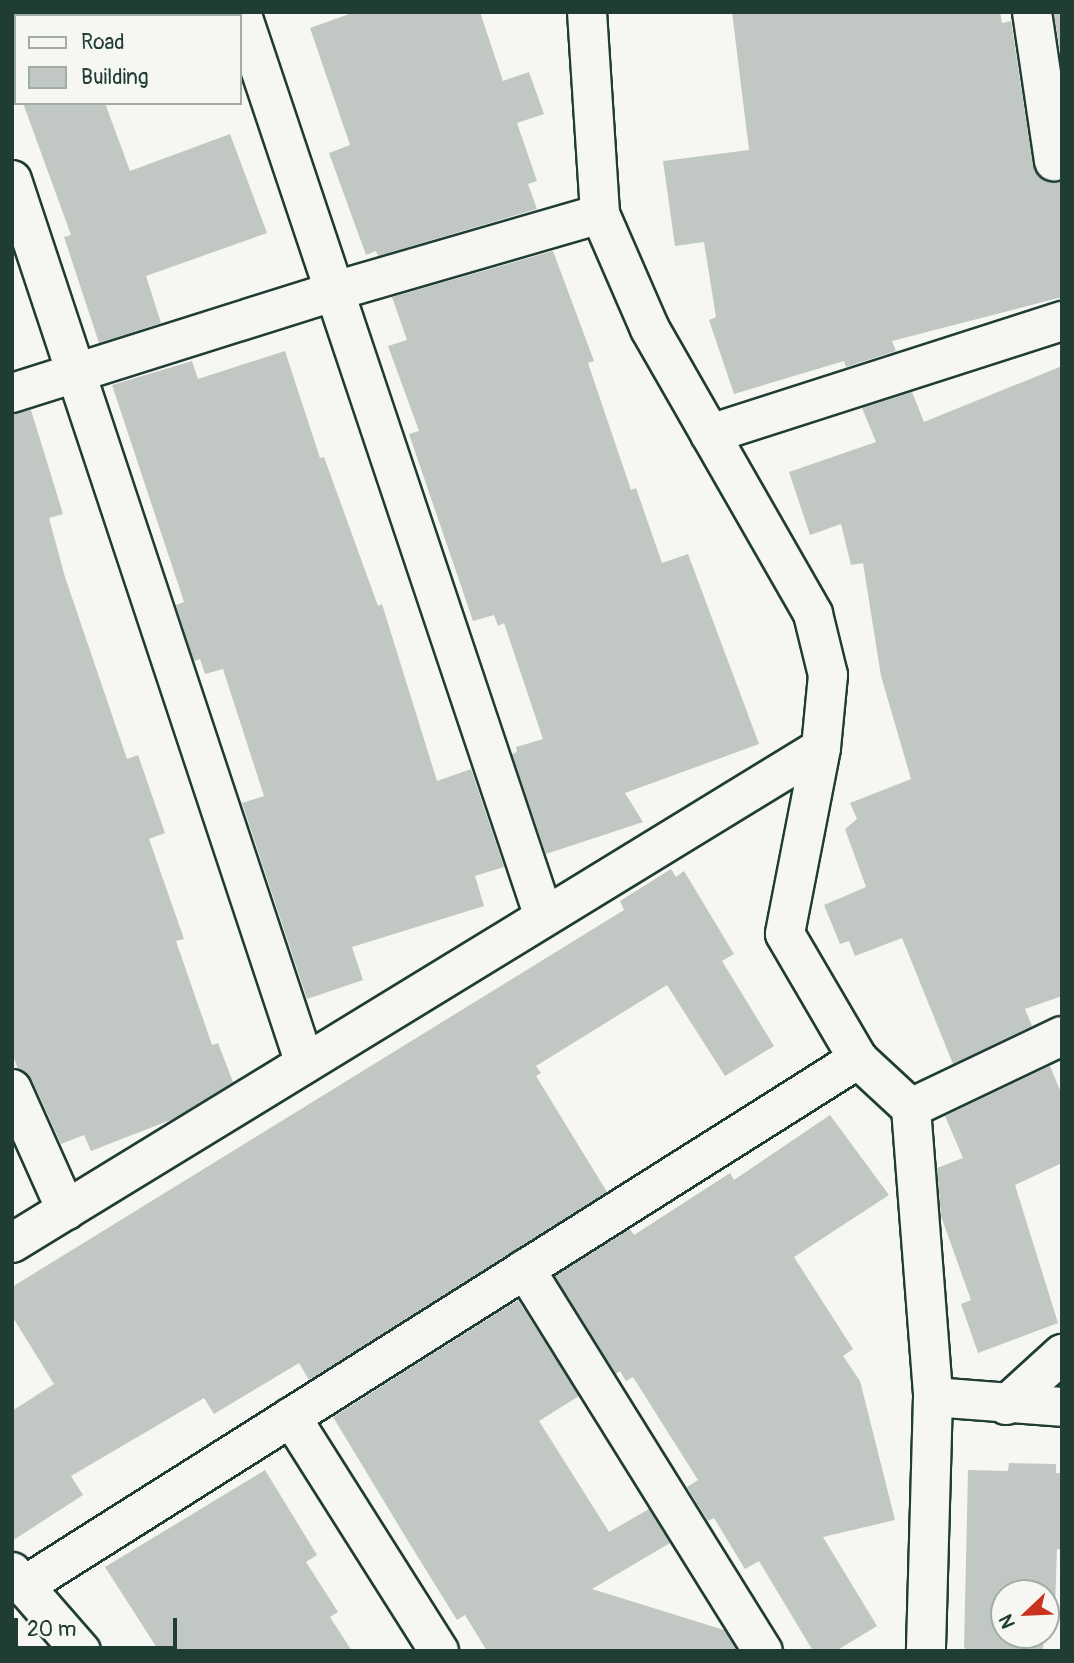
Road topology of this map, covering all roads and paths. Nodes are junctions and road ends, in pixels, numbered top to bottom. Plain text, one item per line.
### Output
1 (587, 12) edge
2 (1032, 12) edge
3 (242, 15) edge
4 (1054, 161) dead end
5 (12, 180) edge
6 (600, 214) junction
7 (335, 291) junction
8 (1062, 321) edge
9 (74, 374) junction
10 (12, 393) edge
11 (710, 434) junction
12 (821, 748) junction
13 (544, 917) junction
14 (1062, 1036) edge
15 (858, 1059) junction
16 (305, 1064) junction
17 (12, 1089) edge
18 (911, 1108) junction
19 (66, 1210) junction
20 (12, 1243) edge
21 (525, 1269) junction
22 (1062, 1354) edge
23 (933, 1397) junction
24 (1006, 1405) junction
25 (1062, 1407) edge
26 (292, 1418) junction
27 (18, 1579) edge
28 (81, 1651) edge
29 (439, 1651) edge
30 (763, 1651) edge
31 (926, 1651) edge

1 - 6 street
2 - 4 street
3 - 7 street
5 - 9 street
6 - 7 street
6 - 11 street
7 - 9 street
7 - 13 street
8 - 11 street
9 - 10 street
9 - 16 street
11 - 12 street
12 - 13 street
12 - 15 street
13 - 16 street
14 - 18 street
15 - 18 street
15 - 21 street
16 - 19 street
17 - 19 street
18 - 23 street
19 - 20 street
21 - 26 street
21 - 30 street
22 - 24 street
23 - 24 street
23 - 31 street
24 - 25 street
26 - 27 street
26 - 29 street
27 - 28 street

